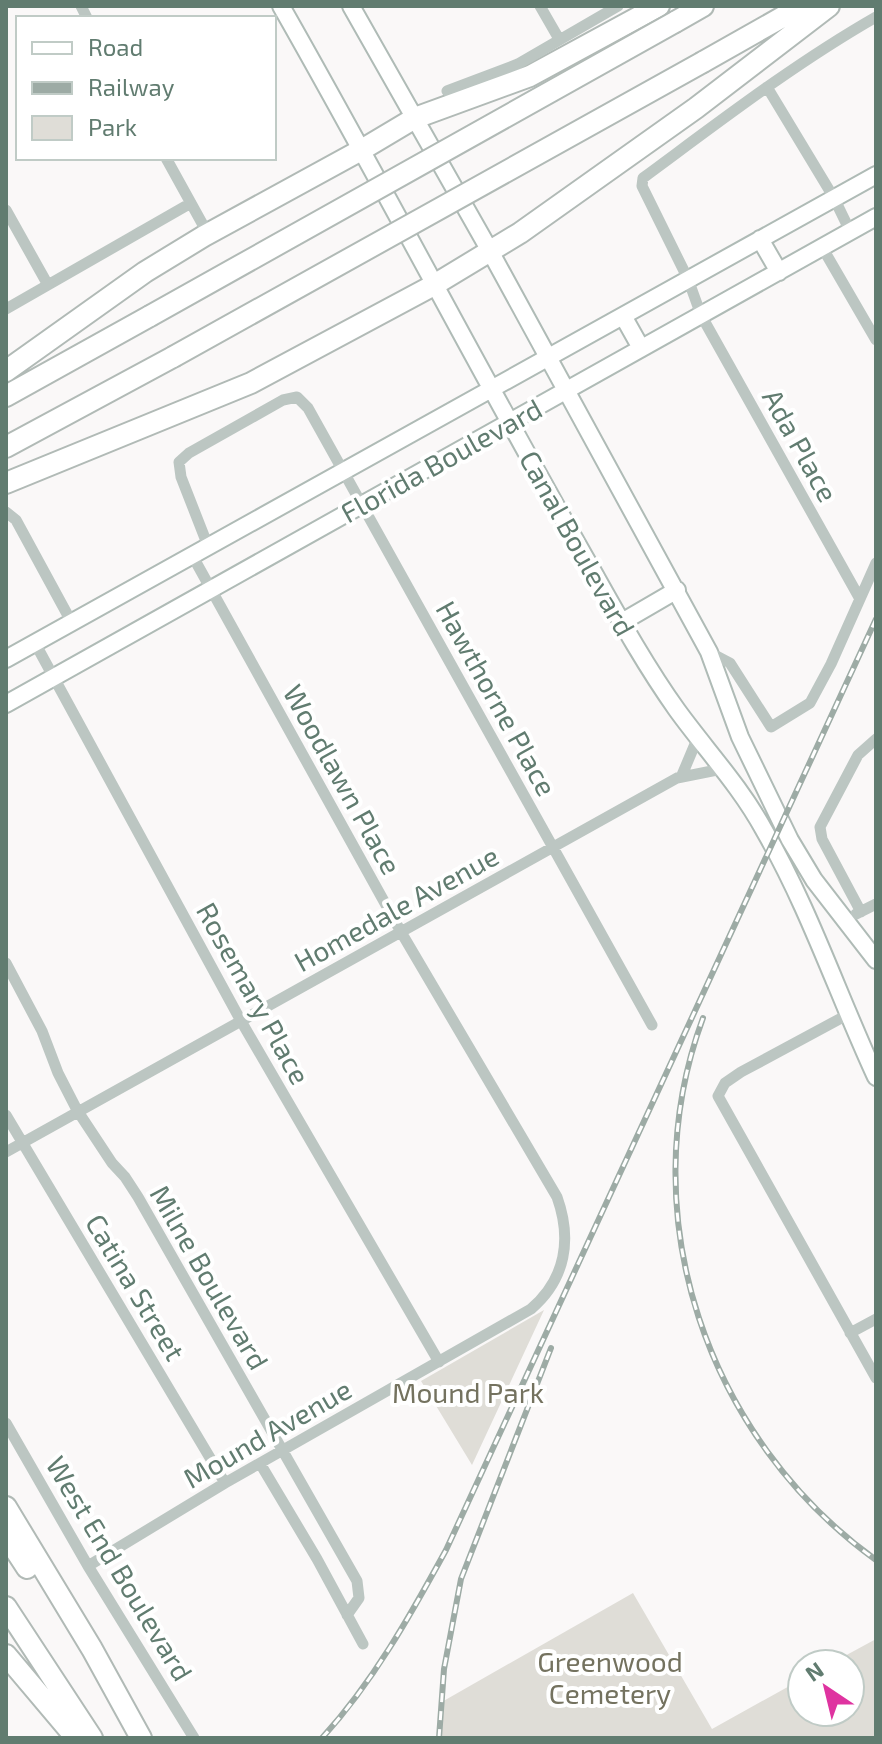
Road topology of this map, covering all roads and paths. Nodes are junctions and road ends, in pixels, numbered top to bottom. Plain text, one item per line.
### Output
1 (281, 6) edge
2 (351, 6) edge
3 (540, 6) edge
4 (618, 6) edge
5 (659, 6) edge
6 (703, 6) edge
7 (802, 6) edge
8 (829, 6) edge
9 (876, 17) edge
10 (559, 39) junction
11 (767, 87) junction
12 (447, 91) dead end
13 (415, 118) junction
14 (363, 149) junction
15 (167, 160) edge
16 (876, 175) edge
17 (834, 198) junction
18 (191, 203) junction
19 (6, 210) edge
20 (876, 217) edge
21 (850, 231) junction
22 (208, 234) junction
23 (760, 239) junction
24 (822, 247) junction
25 (490, 251) junction
26 (779, 272) junction
27 (688, 279) junction
28 (48, 285) junction
29 (434, 285) junction
30 (6, 309) edge
31 (701, 315) junction
32 (623, 316) junction
33 (876, 340) edge
34 (641, 348) junction
35 (548, 359) junction
36 (6, 371) edge
37 (121, 386) junction
38 (492, 388) junction
39 (566, 390) junction
40 (6, 396) edge
41 (510, 423) junction
42 (6, 447) edge
43 (6, 462) edge
44 (343, 471) junction
45 (6, 483) edge
46 (362, 505) junction
47 (6, 512) edge
48 (208, 546) junction
49 (192, 555) junction
50 (876, 563) edge
51 (210, 590) junction
52 (677, 590) junction
53 (860, 599) junction
54 (622, 622) junction
55 (72, 623) junction
56 (35, 643) junction
57 (709, 652) junction
58 (6, 659) edge
59 (53, 677) junction
60 (6, 704) edge
61 (698, 737) junction
62 (876, 739) edge
63 (722, 769) junction
64 (682, 775) junction
65 (553, 848) junction
66 (876, 904) edge
67 (861, 912) junction
68 (844, 919) junction
69 (401, 932) junction
70 (876, 960) edge
71 (6, 963) edge
72 (847, 1015) junction
73 (241, 1021) junction
74 (652, 1025) dead end
75 (876, 1077) edge
76 (77, 1110) junction
77 (6, 1115) edge
78 (22, 1143) junction
79 (6, 1152) edge
80 (557, 1197) joint
81 (876, 1319) edge
82 (850, 1333) junction
83 (439, 1362) junction
84 (876, 1378) edge
85 (6, 1423) edge
86 (282, 1452) junction
87 (261, 1465) junction
88 (225, 1483) junction
89 (6, 1507) edge
90 (6, 1536) edge
91 (88, 1566) junction
92 (6, 1607) edge
93 (347, 1615) junction
94 (363, 1644) dead end
95 (6, 1655) edge
96 (76, 1738) edge
97 (92, 1738) edge
98 (140, 1738) edge
99 (194, 1738) edge

1 - 14 main road, Canal Boulevard
2 - 13 main road
3 - 10 street
4 - 10 street
5 - 13 highway
6 - 40 highway, bridge
7 - 37 highway, bridge
8 - 25 highway
9 - 11 street
10 - 12 street
11 - 17 street
11 - 27 street, Ada Place
13 - 14 highway
13 - 25 main road
14 - 22 highway
14 - 29 main road, Canal Boulevard
15 - 18 street
16 - 17 main road, Florida Boulevard
17 - 21 street
17 - 23 main road, Florida Boulevard
18 - 22 street
18 - 28 street
19 - 28 street
20 - 21 main road, Florida Boulevard
21 - 24 main road, Florida Boulevard
22 - 36 highway
23 - 26 main road
23 - 27 main road, Florida Boulevard
24 - 26 main road, Florida Boulevard
24 - 33 street
25 - 29 highway
25 - 35 main road
26 - 31 main road, Florida Boulevard
27 - 31 street, Ada Place
27 - 32 main road, Florida Boulevard
28 - 30 street
29 - 38 main road, Canal Boulevard
29 - 45 highway
31 - 34 main road, Florida Boulevard
31 - 53 street, Ada Place
32 - 34 main road
32 - 35 main road, Florida Boulevard
34 - 39 main road, Florida Boulevard
35 - 38 main road, Florida Boulevard
35 - 39 main road
37 - 42 highway
37 - 43 highway
38 - 41 main road, Canal Boulevard
38 - 44 main road, Florida Boulevard
39 - 41 main road, Florida Boulevard
39 - 52 main road
41 - 46 main road, Florida Boulevard
41 - 54 main road, Canal Boulevard
44 - 46 street, Hawthorne Place
44 - 48 main road, Florida Boulevard
44 - 48 street, Hawthorne Place
46 - 51 main road, Florida Boulevard
46 - 65 street, Hawthorne Place
47 - 55 street
48 - 49 main road, Florida Boulevard
49 - 51 street, Woodlawn Place
49 - 55 main road, Florida Boulevard
50 - 53 street
51 - 59 main road, Florida Boulevard
51 - 69 street, Woodlawn Place
52 - 54 main road
52 - 57 main road
53 - 57 street
54 - 61 main road, Canal Boulevard
55 - 56 main road, Florida Boulevard
56 - 58 main road, Florida Boulevard
56 - 59 street, Rosemary Place
57 - 68 main road
59 - 60 main road, Florida Boulevard
59 - 73 street, Rosemary Place
61 - 63 main road, Canal Boulevard
61 - 64 street
62 - 67 street
63 - 64 street, Homedale Avenue
63 - 72 main road, Canal Boulevard
64 - 65 street, Homedale Avenue
65 - 69 street, Homedale Avenue
65 - 74 street, Hawthorne Place
66 - 67 street
67 - 68 street
68 - 70 main road
69 - 73 street, Homedale Avenue
69 - 80 street, Woodlawn Place
71 - 76 street, Milne Boulevard
72 - 75 main road, Canal Boulevard
72 - 82 street
73 - 76 street, Homedale Avenue
73 - 83 street, Rosemary Place
76 - 78 street, Homedale Avenue
76 - 86 street, Milne Boulevard
77 - 78 street, Catina Street
78 - 79 street, Homedale Avenue
78 - 88 street, Catina Street
80 - 83 street, Mound Avenue
81 - 82 street
82 - 84 street
83 - 86 street, Mound Avenue
85 - 91 street, West End Boulevard
86 - 87 street, Mound Avenue
86 - 93 street, Milne Boulevard
87 - 88 street, Mound Avenue
87 - 93 street
88 - 91 street, Mound Avenue
89 - 98 highway
90 - 98 highway
91 - 99 street, West End Boulevard
92 - 97 highway
93 - 94 street
95 - 96 highway

